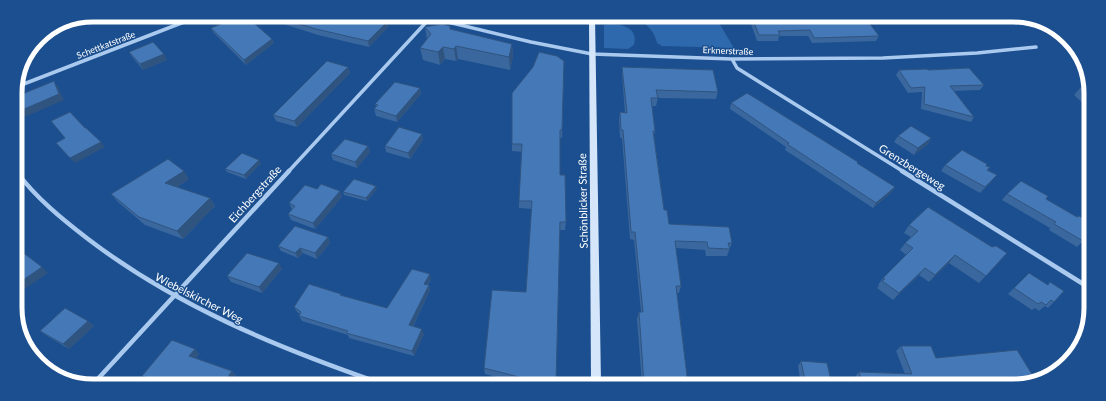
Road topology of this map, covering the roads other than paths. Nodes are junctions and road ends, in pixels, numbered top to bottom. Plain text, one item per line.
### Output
1 (186, 22) edge
2 (426, 22) edge
3 (447, 22) edge
4 (592, 22) edge
5 (1036, 47) dead end
6 (592, 54) junction
7 (732, 59) junction
8 (23, 84) edge
9 (22, 178) edge
10 (1084, 285) edge
11 (174, 297) junction
12 (98, 379) edge
13 (369, 379) edge
14 (596, 379) edge

1 - 8 street, Schettkatstraße
2 - 11 street, Eichbergstraße
3 - 6 street, Erknerstraße
4 - 6 street, Schönblicker Straße
5 - 7 street, Erknerstraße
6 - 7 street, Erknerstraße
6 - 14 street, Schönblicker Straße
7 - 10 street, Grenzbergeweg
9 - 11 street, Wiebelskircher Weg
11 - 12 street, Eichbergstraße
11 - 13 street, Wiebelskircher Weg

